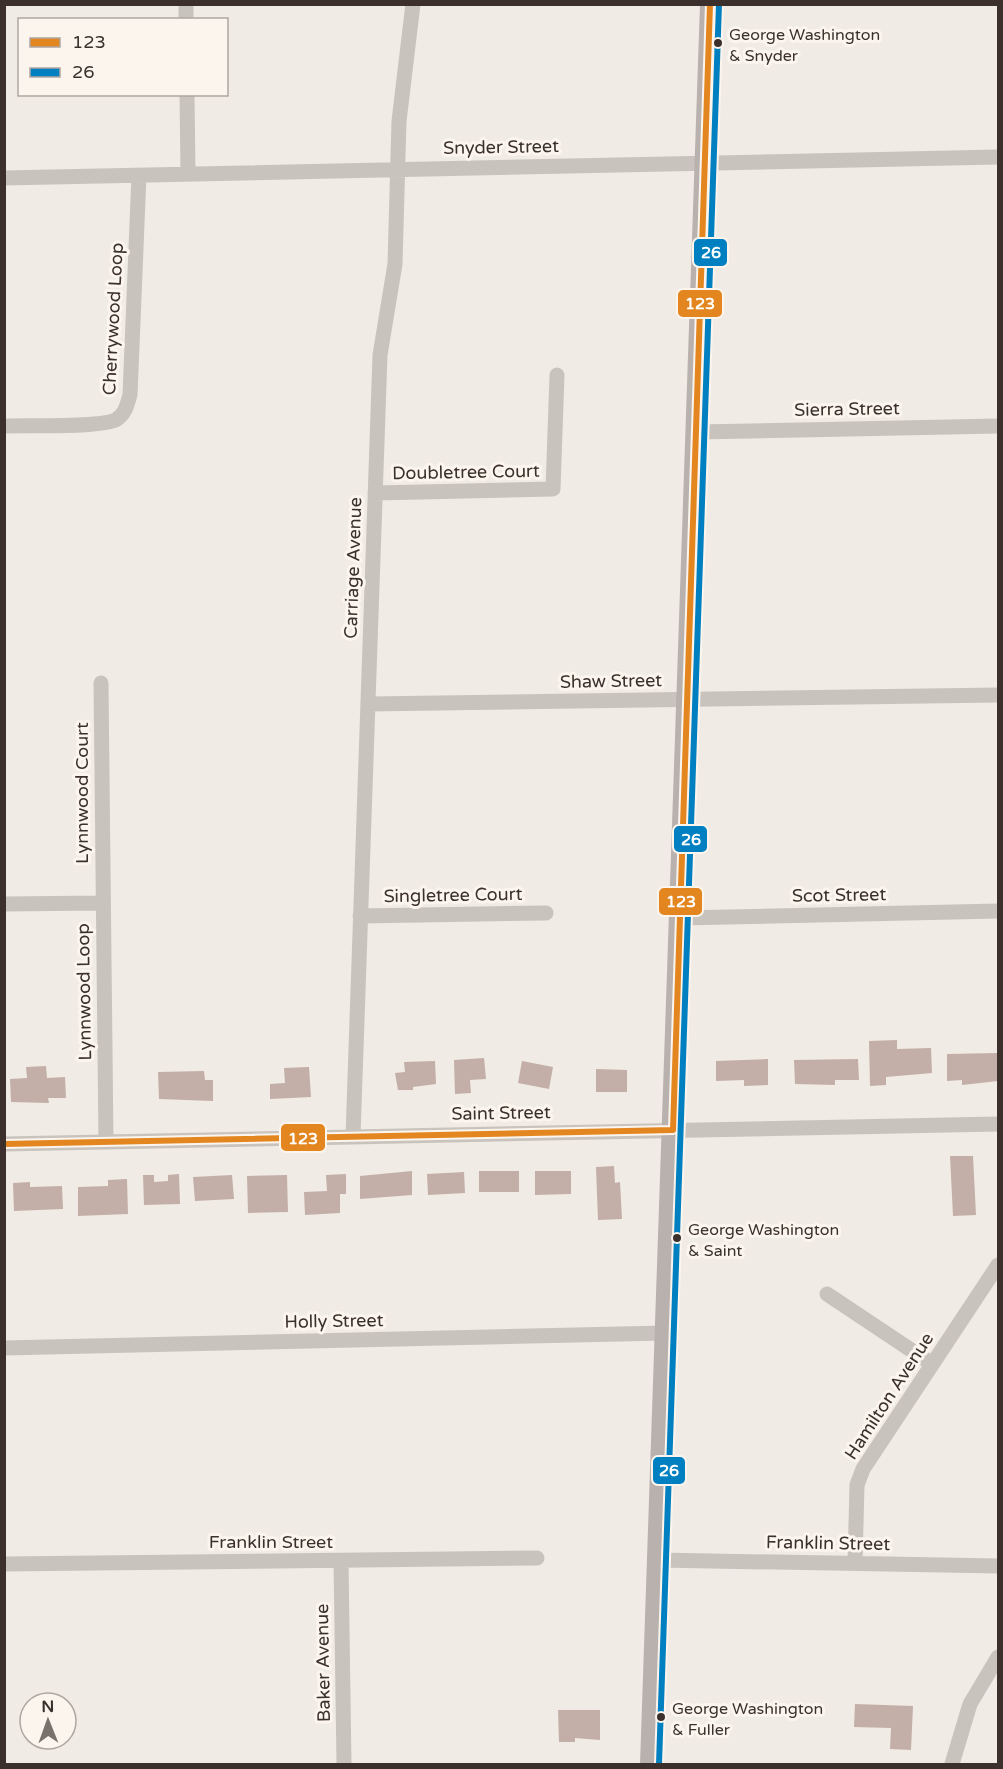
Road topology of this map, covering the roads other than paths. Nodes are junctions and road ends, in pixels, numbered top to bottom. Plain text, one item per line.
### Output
1 (413, 4) edge
2 (710, 4) edge
3 (187, 96) edge
4 (999, 157) edge
5 (706, 162) junction
6 (398, 169) junction
7 (188, 174) junction
8 (140, 175) junction
9 (4, 178) edge
10 (557, 375) dead end
11 (4, 426) edge
12 (999, 426) edge
13 (696, 432) junction
14 (375, 493) junction
15 (101, 683) dead end
16 (999, 695) edge
17 (687, 699) junction
18 (368, 704) junction
19 (102, 903) junction
20 (4, 904) edge
21 (999, 911) edge
22 (546, 914) dead end
23 (360, 916) junction
24 (680, 918) junction
25 (999, 1124) edge
26 (673, 1130) junction
27 (352, 1136) junction
28 (106, 1142) junction
29 (4, 1144) edge
30 (999, 1265) edge
31 (826, 1294) dead end
32 (665, 1333) junction
33 (4, 1348) edge
34 (932, 1364) junction
35 (537, 1558) dead end
36 (657, 1560) junction
37 (341, 1561) junction
38 (855, 1563) junction
39 (4, 1564) edge
40 (999, 1566) edge
41 (999, 1657) edge
42 (344, 1764) edge
43 (650, 1764) edge
44 (952, 1764) edge

1 - 6 street, Carriage Avenue
2 - 5 main road
3 - 7 street
4 - 5 street, Snyder Street
5 - 6 street, Snyder Street
5 - 13 main road
6 - 7 street, Snyder Street
6 - 14 street, Carriage Avenue
7 - 8 street, Snyder Street
8 - 9 street, Snyder Street
8 - 11 street, Cherrywood Loop
10 - 14 street, Doubletree Court
12 - 13 street, Sierra Street
13 - 17 main road
14 - 18 street, Carriage Avenue
15 - 19 street, Lynnwood Court
16 - 17 street, Shaw Street
17 - 18 street, Shaw Street
17 - 24 main road
18 - 23 street, Carriage Avenue
19 - 20 street, Lynnwood Loop
19 - 28 street, Lynnwood Loop
21 - 24 street, Scot Street
22 - 23 street, Singletree Court
23 - 27 street, Carriage Avenue
24 - 26 main road
25 - 26 street, Saint Street
26 - 27 street, Saint Street
26 - 32 main road
27 - 28 street, Saint Street
28 - 29 street, Saint Street
30 - 34 street, Hamilton Avenue
31 - 34 street
32 - 33 street, Holly Street
32 - 36 main road
34 - 38 street, Hamilton Avenue
35 - 37 street, Franklin Street
36 - 38 street, Franklin Street
36 - 43 main road
37 - 39 street, Franklin Street
37 - 42 street, Baker Avenue
38 - 40 street, Franklin Street
41 - 44 street

